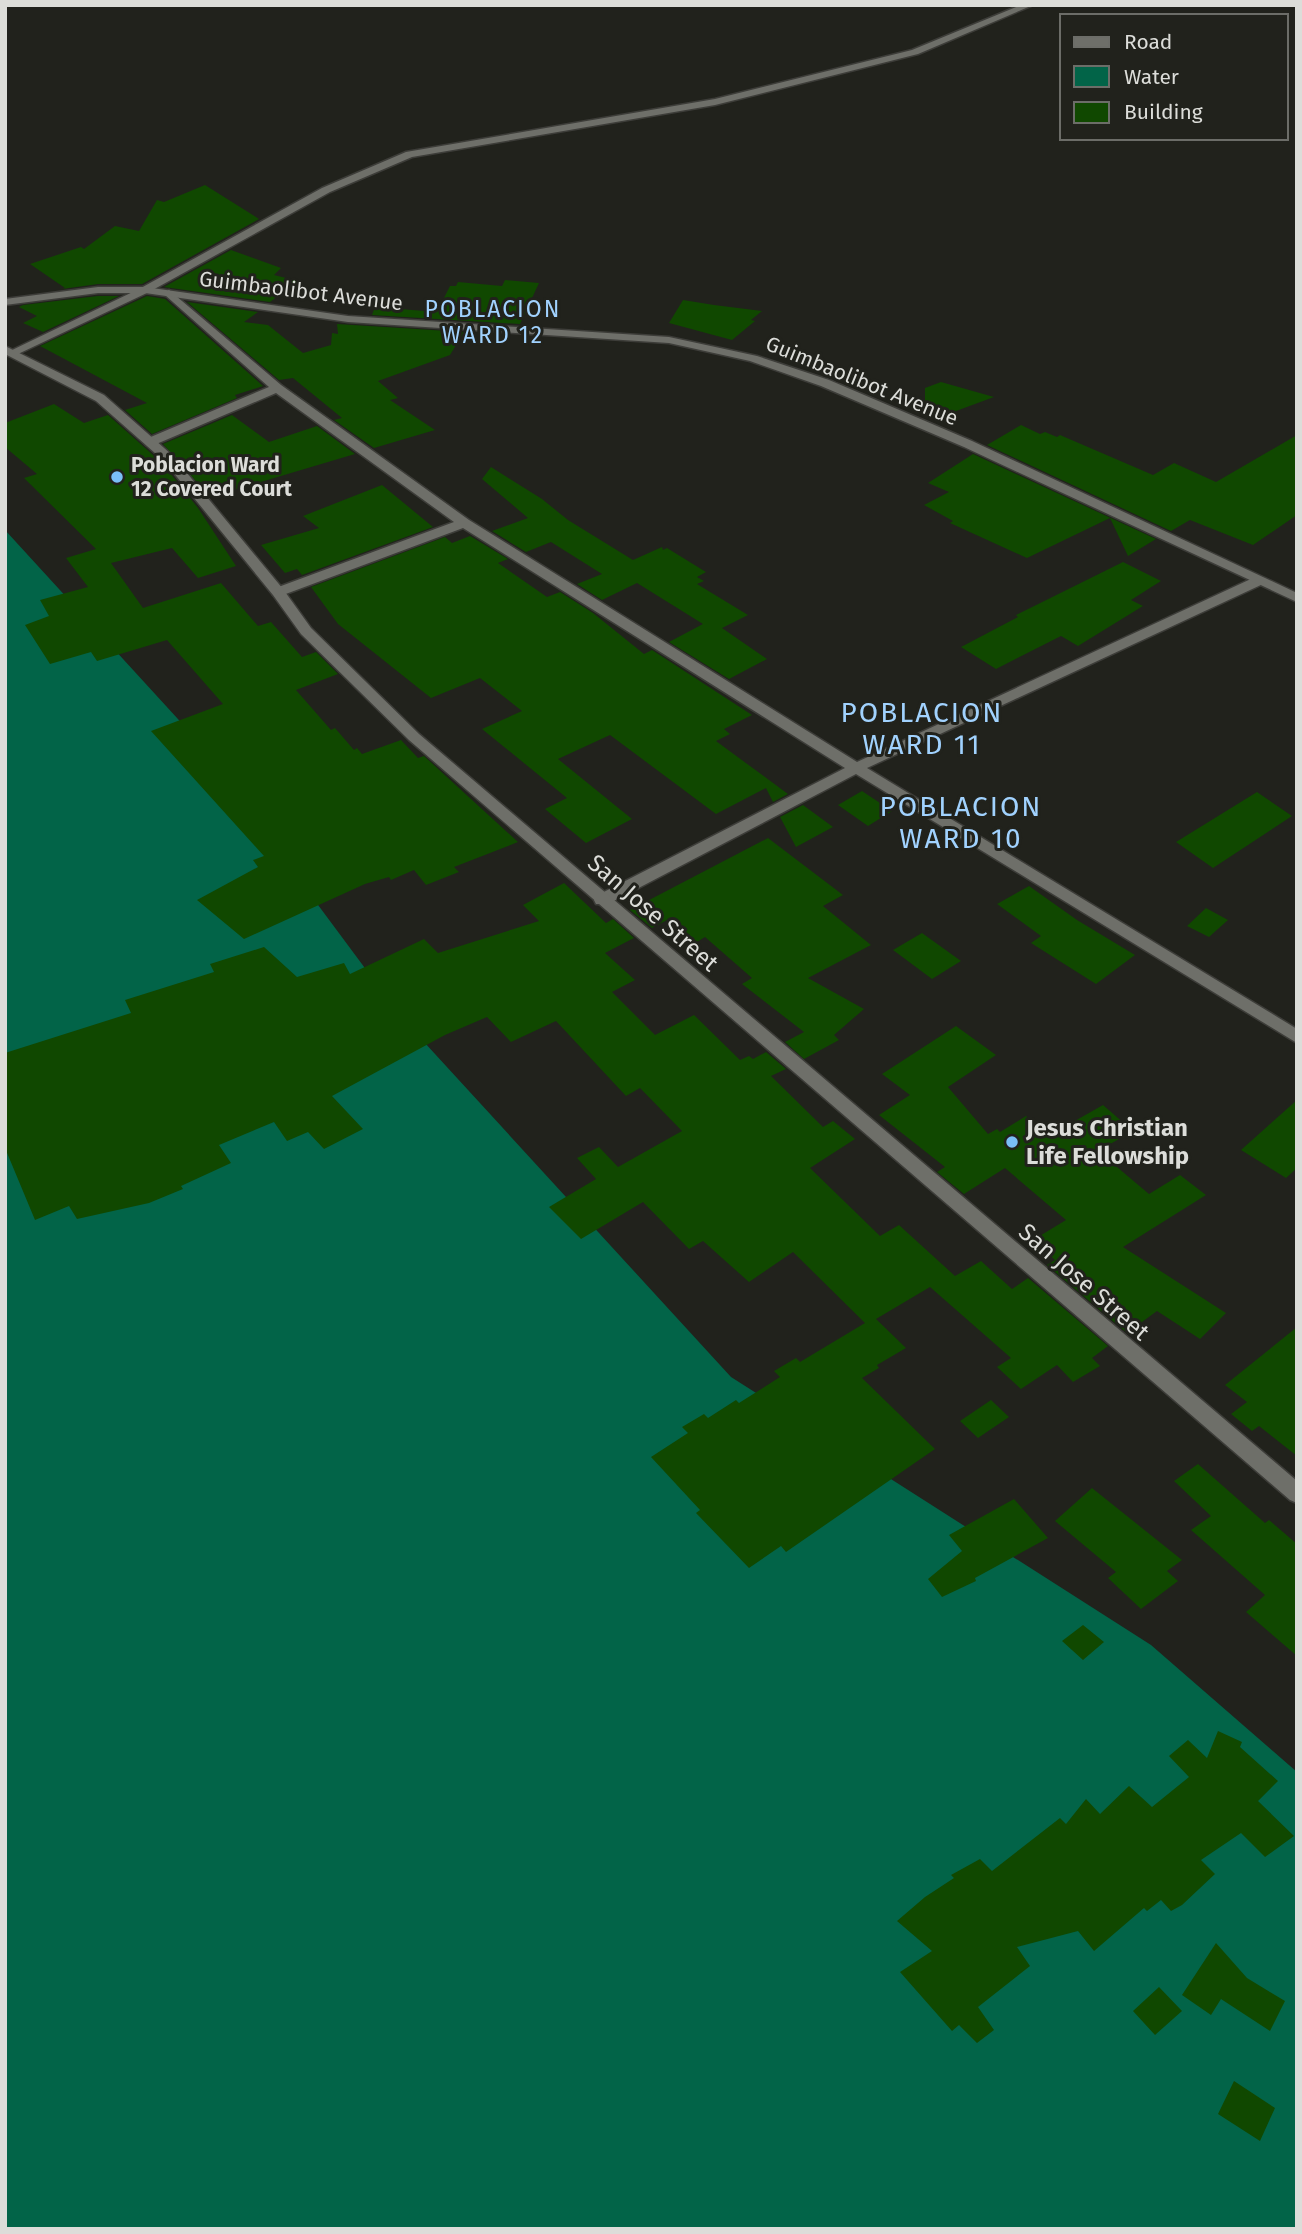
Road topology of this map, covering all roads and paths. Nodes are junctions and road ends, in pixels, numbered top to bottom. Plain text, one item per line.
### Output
1 (1029, 5) edge
2 (145, 290) junction
3 (169, 293) junction
4 (5, 302) edge
5 (10, 351) edge
6 (277, 388) junction
7 (150, 442) junction
8 (464, 523) junction
9 (1258, 580) junction
10 (278, 592) junction
11 (1297, 598) edge
12 (856, 768) junction
13 (602, 900) junction
14 (1297, 1037) edge
15 (1297, 1494) edge

1 - 2 street
2 - 3 street, Guimbaolibot Avenue
2 - 4 street, Guimbaolibot Avenue
2 - 5 street
3 - 6 street
3 - 9 street, Guimbaolibot Avenue
5 - 7 street, San Jose Street
6 - 7 street
6 - 8 street
7 - 10 street, San Jose Street
8 - 10 street
8 - 12 street
9 - 11 street, Guimbaolibot Avenue
9 - 12 street
10 - 13 street, San Jose Street
12 - 13 street
12 - 14 street
13 - 15 street, San Jose Street

